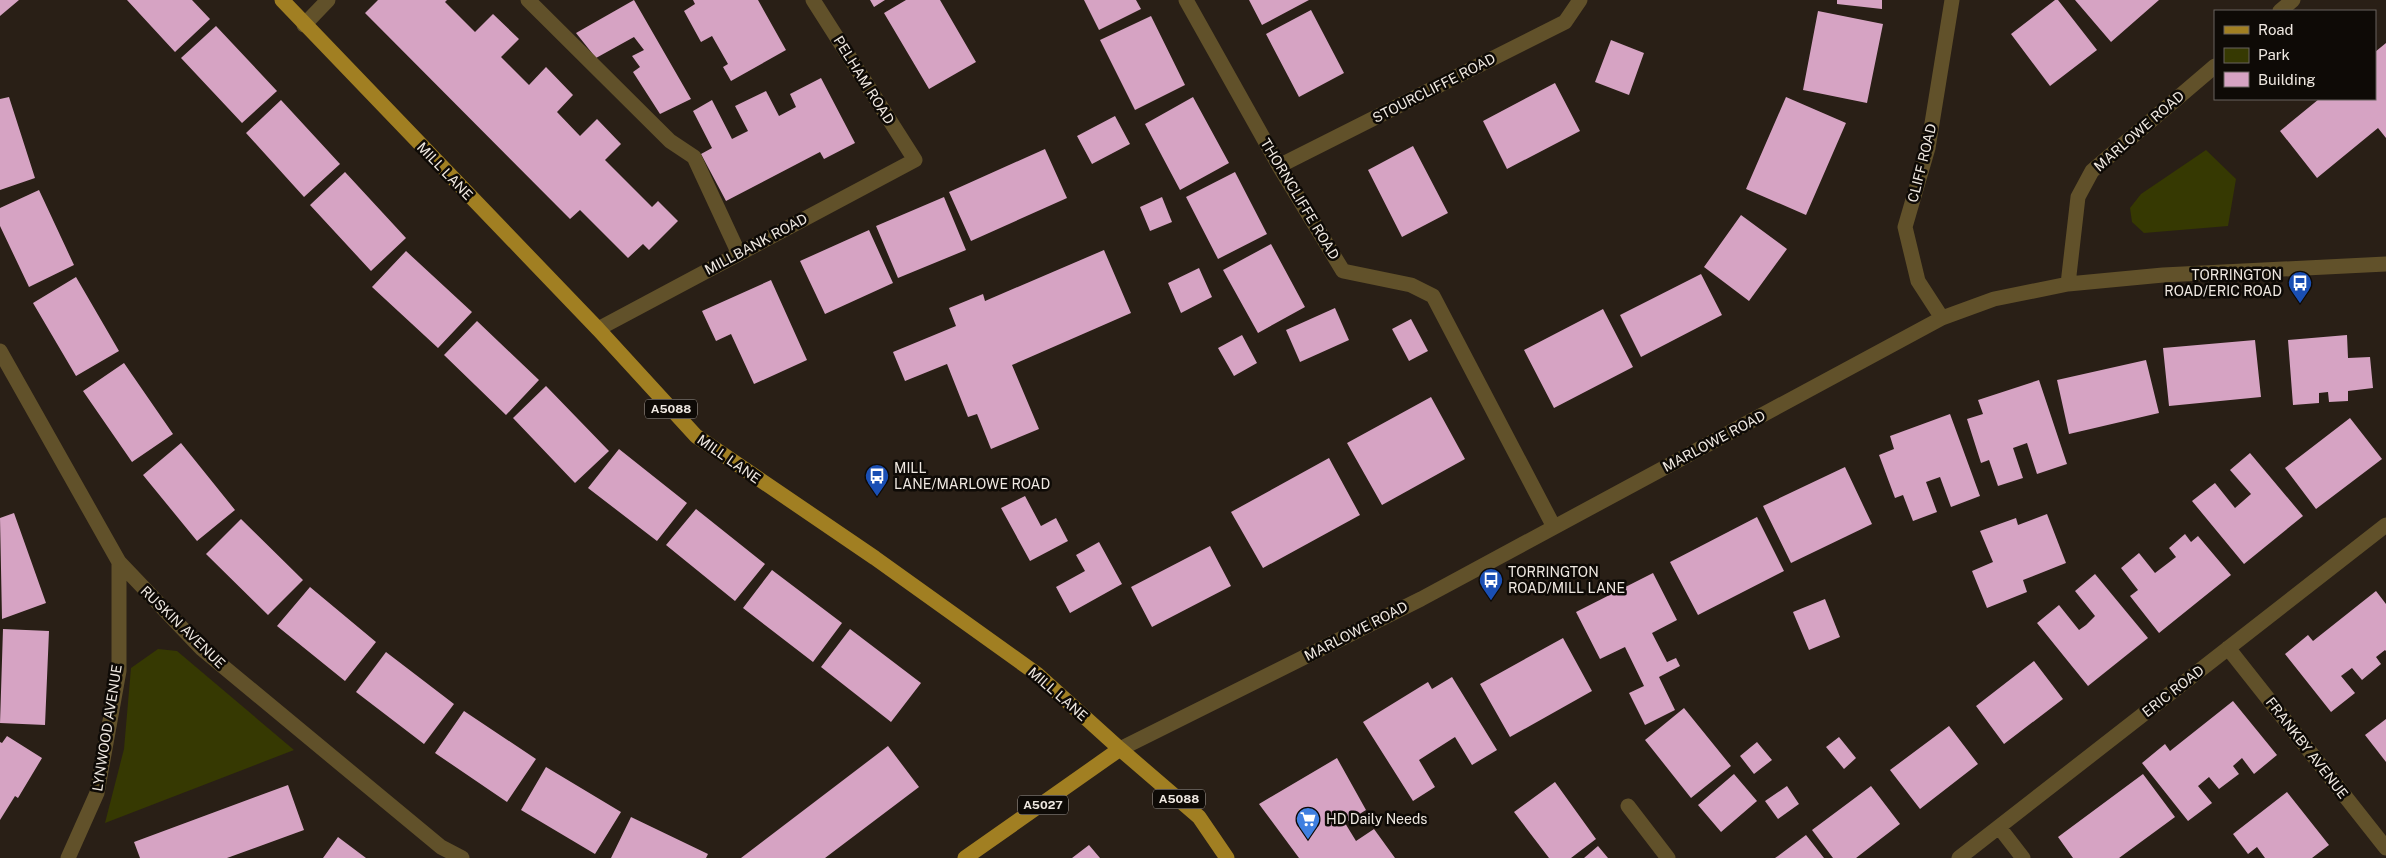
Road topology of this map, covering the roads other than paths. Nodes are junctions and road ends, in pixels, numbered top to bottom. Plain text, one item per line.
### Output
1 (282, 0) edge
2 (328, 0) edge
3 (528, 0) edge
4 (813, 0) edge
5 (1186, 0) edge
6 (1580, 0) edge
7 (1952, 0) edge
8 (2293, 0) edge
9 (2281, 10) edge
10 (304, 25) junction
11 (2214, 67) edge
12 (915, 160) joint
13 (1279, 166) junction
14 (739, 254) junction
15 (2386, 264) edge
16 (2068, 284) junction
17 (1942, 318) junction
18 (598, 328) junction
19 (0, 351) edge
20 (2386, 525) edge
21 (1554, 527) junction
22 (119, 562) junction
23 (2228, 648) junction
24 (1120, 749) junction
25 (1628, 806) dead end
26 (1998, 827) junction
27 (2386, 848) edge
28 (68, 858) edge
29 (462, 858) edge
30 (964, 858) edge
31 (1227, 858) edge
32 (1668, 858) edge
33 (1959, 858) edge
34 (2023, 858) edge

1 - 10 main road, MILL LANE / A5088
2 - 10 street
3 - 14 street
4 - 12 street, PELHAM ROAD
5 - 13 street, THORNCLIFFE ROAD
6 - 13 street, STOURCLIFFE ROAD
7 - 17 street, CLIFF ROAD
8 - 9 street
10 - 18 main road, MILL LANE / A5088
11 - 16 street, MARLOWE ROAD
12 - 14 street, MILLBANK ROAD
13 - 21 street, THORNCLIFFE ROAD
14 - 18 street, MILLBANK ROAD
15 - 16 street
16 - 17 street, MARLOWE ROAD
17 - 21 street, MARLOWE ROAD
18 - 24 main road, MILL LANE / A5088
19 - 22 street, RUSKIN AVENUE
20 - 23 street, ERIC ROAD
21 - 24 street, MARLOWE ROAD
22 - 28 street, LYNWOOD AVENUE
22 - 29 street, RUSKIN AVENUE
23 - 26 street, ERIC ROAD
23 - 27 street, FRANKBY AVENUE
24 - 30 main road, A5027
24 - 31 main road, MILL LANE / A5088
25 - 32 street
26 - 33 street, ERIC ROAD
26 - 34 street

